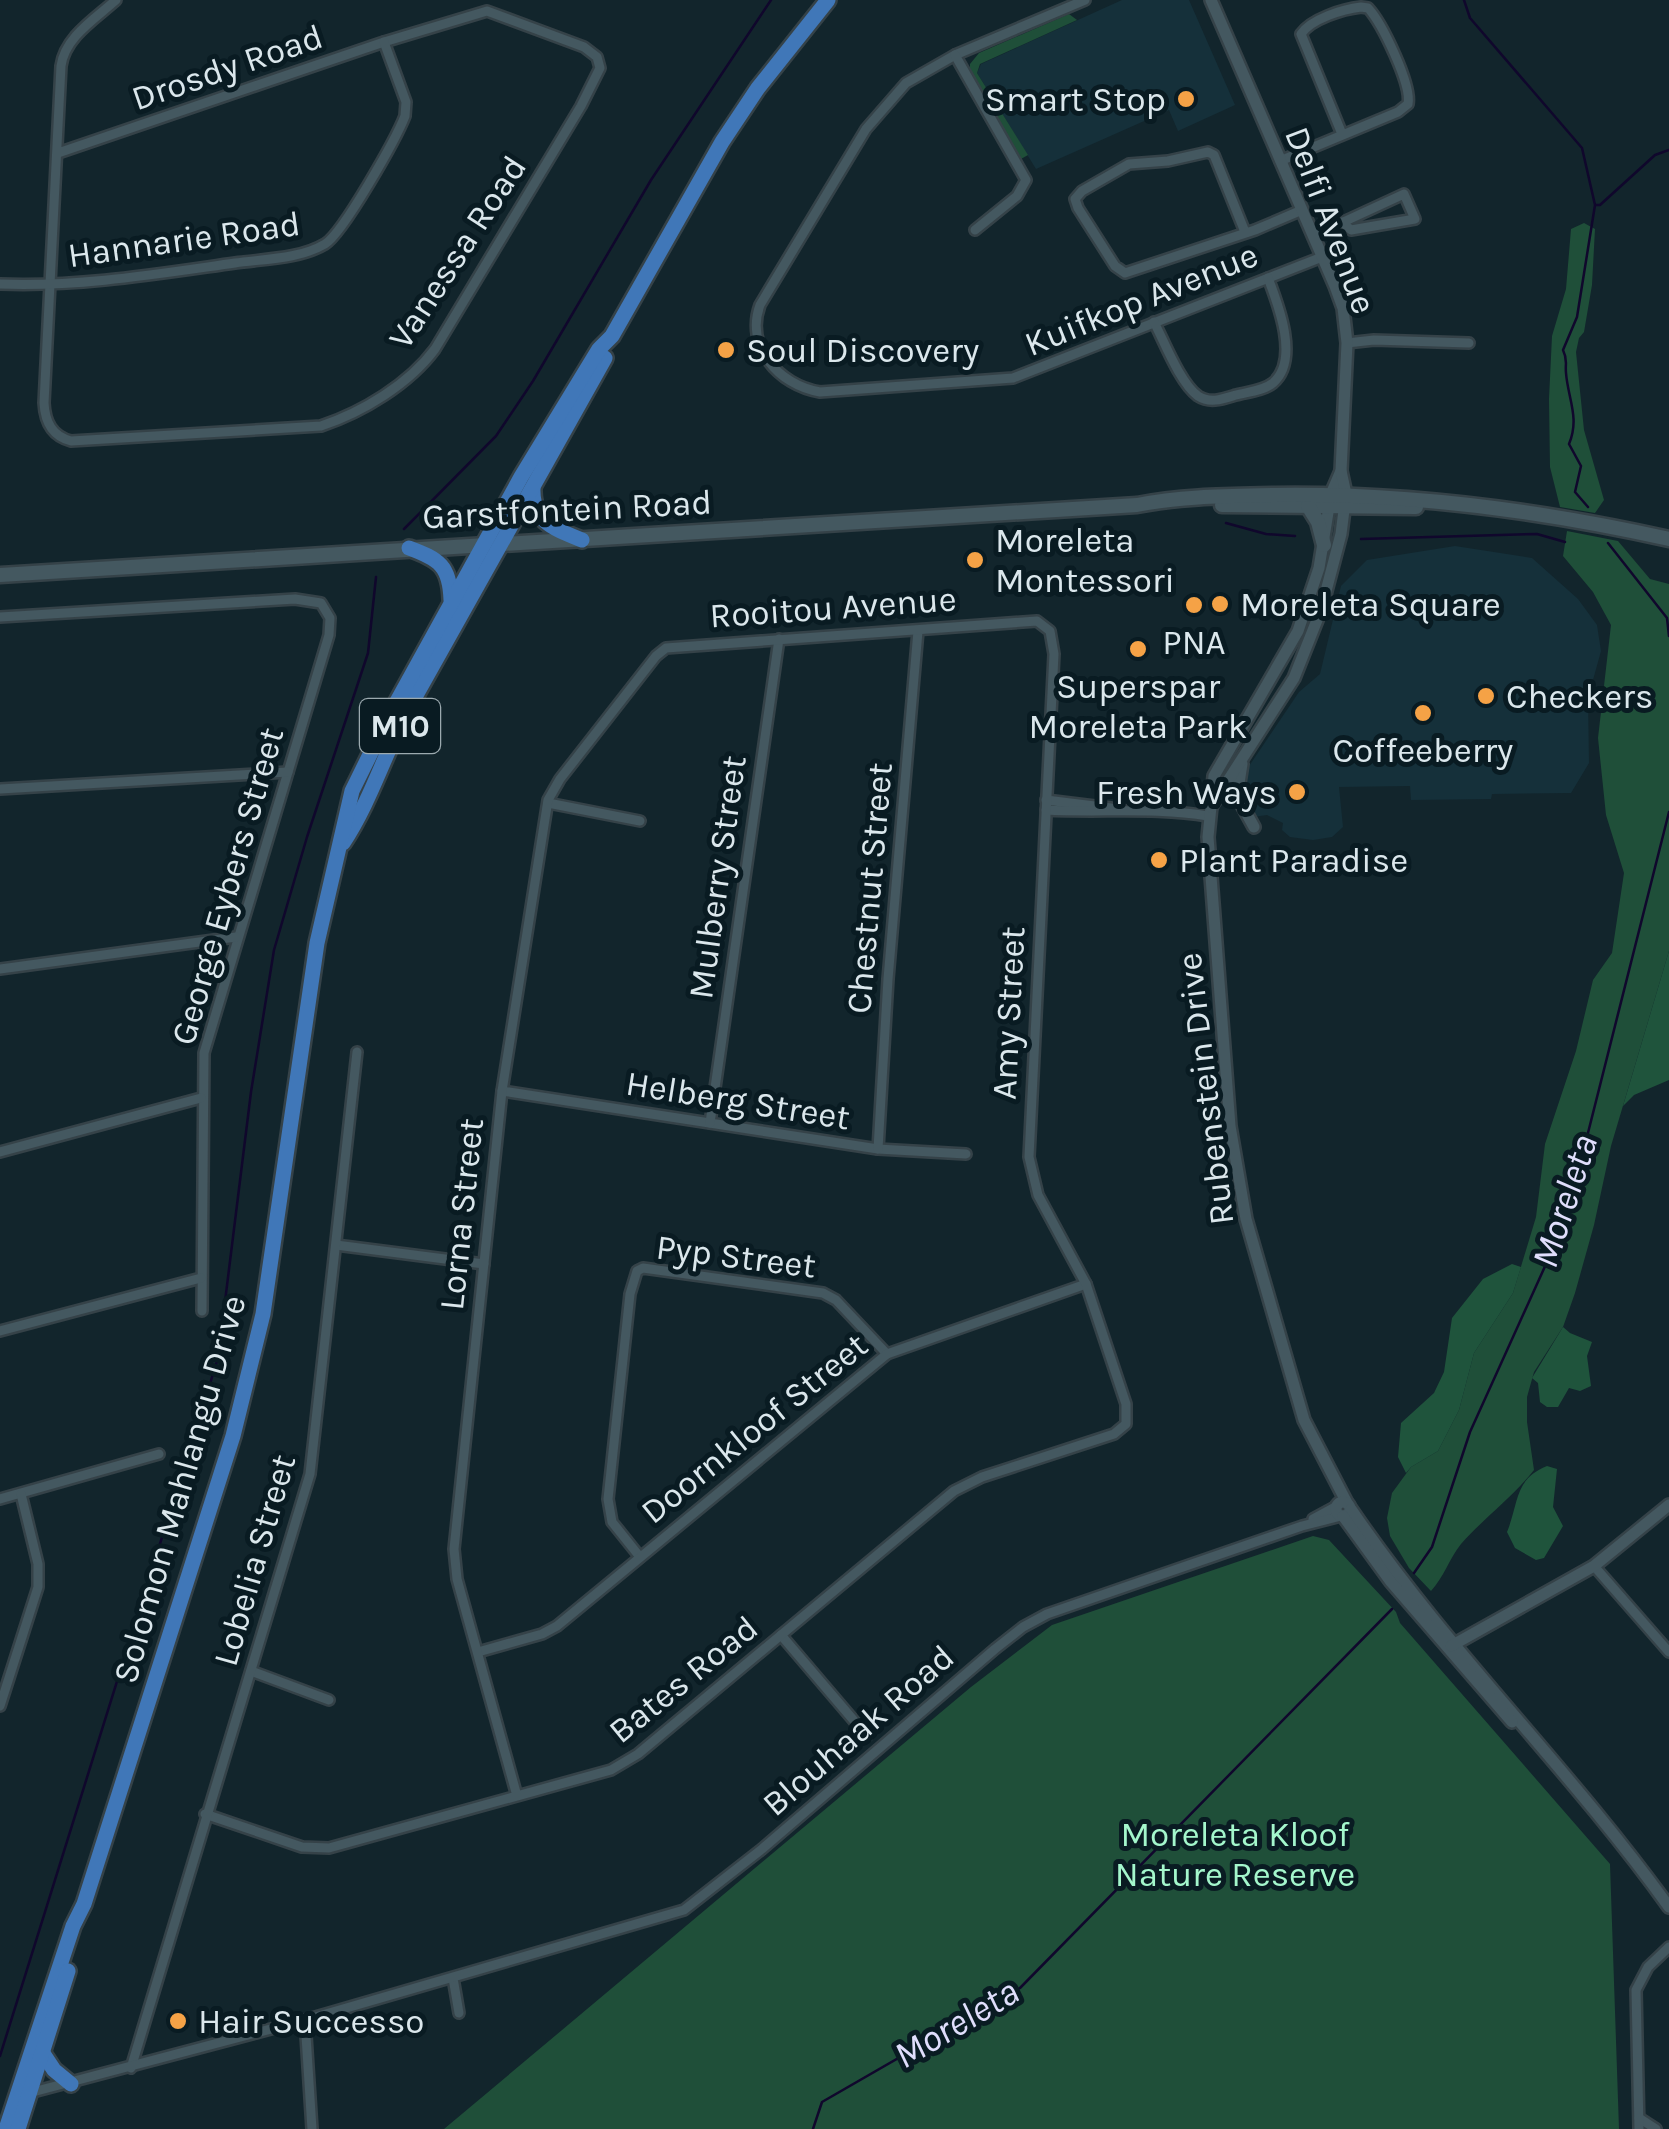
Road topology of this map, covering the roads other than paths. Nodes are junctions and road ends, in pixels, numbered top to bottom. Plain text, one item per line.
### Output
1 (116, 0) edge
2 (828, 0) edge
3 (1085, 0) edge
4 (1215, 1) edge
5 (485, 5) edge
6 (384, 42) junction
7 (584, 47) joint
8 (955, 55) junction
9 (1342, 134) junction
10 (58, 153) junction
11 (1280, 161) junction
12 (1302, 210) junction
13 (1342, 222) junction
14 (975, 230) dead end
15 (1245, 232) junction
16 (1313, 236) junction
17 (1322, 257) junction
18 (1268, 278) junction
19 (0, 284) edge
20 (52, 286) junction
21 (1154, 322) junction
22 (612, 336) junction
23 (1347, 343) junction
24 (1469, 343) dead end
25 (533, 485) junction
26 (1338, 500) junction
27 (1137, 506) junction
28 (1308, 506) junction
29 (1669, 539) edge
30 (582, 540) junction
31 (502, 543) junction
32 (482, 545) junction
33 (1324, 545) junction
34 (409, 548) junction
35 (0, 575) edge
36 (451, 600) junction
37 (0, 617) edge
38 (1028, 619) joint
39 (918, 631) junction
40 (779, 638) junction
41 (648, 665) joint
42 (1247, 750) junction
43 (288, 772) junction
44 (0, 788) edge
45 (548, 803) junction
46 (1046, 805) junction
47 (1209, 812) junction
48 (640, 821) dead end
49 (1254, 827) dead end
50 (340, 847) junction
51 (236, 936) junction
52 (0, 970) edge
53 (357, 1052) dead end
54 (502, 1090) junction
55 (201, 1098) junction
56 (710, 1123) junction
57 (878, 1150) junction
58 (0, 1152) edge
59 (966, 1154) dead end
60 (336, 1245) junction
61 (484, 1264) junction
62 (201, 1278) junction
63 (1086, 1284) junction
64 (202, 1311) dead end
65 (0, 1330) edge
66 (887, 1354) junction
67 (1126, 1404) joint
68 (159, 1454) dead end
69 (21, 1494) junction
70 (0, 1499) edge
71 (1669, 1505) edge
72 (1343, 1509) junction
73 (640, 1557) junction
74 (1594, 1566) junction
75 (781, 1635) junction
76 (1450, 1646) junction
77 (478, 1652) junction
78 (1669, 1652) edge
79 (250, 1671) junction
80 (5, 1676) edge
81 (330, 1700) dead end
82 (0, 1706) edge
83 (868, 1736) dead end
84 (518, 1796) junction
85 (205, 1814) junction
86 (84, 1904) junction
87 (1669, 1907) edge
88 (1669, 1947) edge
89 (453, 1978) junction
90 (459, 2014) dead end
91 (306, 2020) junction
92 (42, 2052) junction
93 (130, 2068) junction
94 (71, 2084) junction
95 (22, 2094) junction
96 (1639, 2123) edge
97 (6, 2129) edge
98 (18, 2129) edge
99 (312, 2129) edge
100 (1656, 2129) edge

1 - 10 street
2 - 22 main road, Solomon Mahlangu Drive
3 - 8 street
4 - 11 street, Delfi Avenue
5 - 6 street, Drosdy Road
5 - 7 street, Drosdy Road
6 - 10 street, Drosdy Road
6 - 20 street, Hannarie Road
7 - 20 street, Vanessa Road
8 - 14 street
8 - 21 street, Kuifkop Avenue
9 - 9 street
9 - 11 street
10 - 20 street
11 - 12 street, Delfi Avenue
12 - 15 street
12 - 16 street, Delfi Avenue
13 - 13 street
13 - 16 street
15 - 15 street
16 - 17 street, Delfi Avenue
17 - 18 street, Kuifkop Avenue
17 - 23 street, Delfi Avenue
18 - 21 street, Kuifkop Avenue
18 - 21 street
19 - 20 street, Hannarie Road
22 - 25 main road, Solomon Mahlangu Drive
22 - 32 main road, Solomon Mahlangu Drive
23 - 24 street
23 - 26 street, Delfi Avenue
25 - 30 main road
25 - 31 main road, Solomon Mahlangu Drive
26 - 27 main road, Garstfontein Road
26 - 28 main road, Garstfontein Road
26 - 29 main road, Garstfontein Road
26 - 33 street, Rubenstein Drive
26 - 42 street
27 - 28 main road, Garstfontein Road
27 - 30 main road, Garstfontein Road
28 - 33 main road
30 - 31 main road, Garstfontein Road
31 - 32 main road, Garstfontein Road
31 - 50 main road, Solomon Mahlangu Drive / M10
32 - 34 main road, Garstfontein Road
32 - 36 main road, Solomon Mahlangu Drive / M10
33 - 47 street, Rubenstein Drive
34 - 35 main road, Garstfontein Road
34 - 36 main road
36 - 50 main road, Solomon Mahlangu Drive / M10
37 - 43 street, George Eybers Street
38 - 39 street, Rooitou Avenue
38 - 46 street, Amy Street
39 - 40 street, Rooitou Avenue
39 - 57 street, Chestnut Street
40 - 41 street, Rooitou Avenue
40 - 56 street, Mulberry Street
41 - 45 street, Lorna Street
42 - 47 street
42 - 49 street
43 - 44 street
43 - 51 street, George Eybers Street
45 - 48 street
45 - 54 street, Lorna Street
46 - 47 street
46 - 63 street, Amy Street
47 - 72 street, Rubenstein Drive
50 - 86 main road, Solomon Mahlangu Drive
51 - 52 street
51 - 55 street, George Eybers Street
53 - 60 street, Lobelia Street
54 - 56 street, Helberg Street
54 - 61 street, Lorna Street
55 - 58 street
55 - 62 street, George Eybers Street
56 - 57 street, Helberg Street
57 - 59 street, Helberg Street
60 - 61 street
60 - 79 street, Lobelia Street
61 - 77 street, Lorna Street
62 - 64 street, George Eybers Street
62 - 65 street
63 - 66 street, Doornkloof Street
63 - 67 street, Amy Street
66 - 73 street, Doornkloof Street
66 - 73 street, Pyp Street
67 - 75 street, Bates Road
68 - 69 street
69 - 70 street
69 - 80 street
71 - 74 street
72 - 76 street, Rubenstein Drive
72 - 89 street, Blouhaak Road
73 - 77 street, Doornkloof Street
74 - 76 street
74 - 78 street
75 - 83 street
75 - 84 street, Bates Road
76 - 87 street, Rubenstein Drive
77 - 84 street, Lorna Street
79 - 81 street
79 - 85 street, Lobelia Street
80 - 82 street
84 - 85 street, Bates Road
85 - 93 street, Lobelia Street
86 - 92 main road, Solomon Mahlangu Drive
86 - 95 main road, Solomon Mahlangu Drive
88 - 96 street
89 - 90 street
89 - 91 street, Blouhaak Road
91 - 93 street, Blouhaak Road
91 - 99 street
92 - 94 main road
92 - 95 main road, Solomon Mahlangu Drive
93 - 94 street, Blouhaak Road
94 - 95 street, Blouhaak Road
95 - 97 main road, Solomon Mahlangu Drive
95 - 98 main road, Solomon Mahlangu Drive
96 - 100 street

